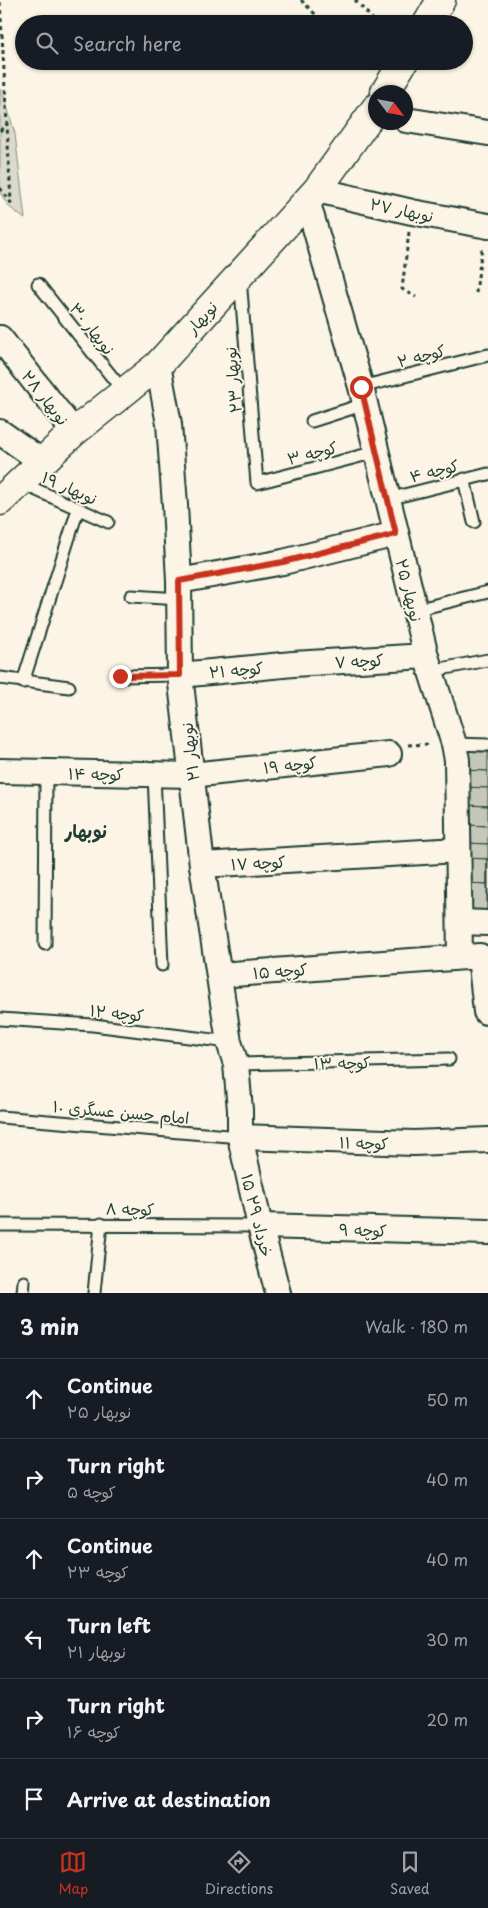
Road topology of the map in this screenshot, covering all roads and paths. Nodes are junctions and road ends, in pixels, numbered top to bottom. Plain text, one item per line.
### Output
1 (0, 0) edge
2 (301, 0) edge
3 (355, 0) edge
4 (441, 0) edge
5 (316, 15) edge
6 (369, 15) edge
7 (432, 15) edge
8 (399, 70) edge
9 (390, 85) edge
10 (368, 119) edge
11 (413, 121) edge
12 (7, 124) junction
13 (0, 130) edge
14 (488, 133) edge
15 (0, 188) edge
16 (312, 195) junction
17 (412, 212) junction
18 (486, 226) edge
19 (240, 274) junction
20 (38, 284) dead end
21 (476, 293) dead end
22 (416, 297) dead end
23 (0, 338) edge
24 (488, 355) edge
25 (158, 365) junction
26 (124, 392) junction
27 (363, 396) junction
28 (312, 421) dead end
29 (0, 432) edge
30 (74, 432) junction
31 (376, 452) junction
32 (41, 461) junction
33 (488, 474) edge
34 (464, 479) junction
35 (20, 482) junction
36 (257, 483) joint
37 (388, 499) junction
38 (0, 501) edge
39 (78, 509) junction
40 (108, 522) dead end
41 (474, 522) dead end
42 (396, 534) junction
43 (179, 590) junction
44 (488, 592) edge
45 (131, 596) dead end
46 (415, 610) junction
47 (488, 660) edge
48 (293, 664) joint
49 (428, 664) junction
50 (180, 675) junction
51 (120, 676) dead end
52 (0, 678) edge
53 (23, 682) junction
54 (69, 687) dead end
55 (454, 744) junction
56 (488, 744) edge
57 (389, 754) joint
58 (0, 771) edge
59 (46, 772) junction
60 (154, 774) junction
61 (191, 775) junction
62 (458, 850) junction
63 (202, 865) junction
64 (460, 922) junction
65 (488, 924) edge
66 (45, 944) dead end
67 (460, 958) junction
68 (162, 965) dead end
69 (219, 975) junction
70 (488, 1012) edge
71 (0, 1019) edge
72 (229, 1042) junction
73 (449, 1059) dead end
74 (236, 1064) junction
75 (0, 1117) edge
76 (240, 1137) junction
77 (488, 1140) edge
78 (101, 1224) junction
79 (0, 1225) edge
80 (260, 1226) junction
81 (477, 1232) edge
82 (94, 1293) edge
83 (278, 1293) edge

1 - 12 path
2 - 5 path
3 - 6 path
4 - 7 street
8 - 9 street, نوبهار
10 - 16 street, نوبهار
11 - 14 street
12 - 13 path
12 - 15 path
16 - 17 street, نوبهار ۲۷
16 - 19 street, نوبهار
16 - 27 street, نوبهار ۲۵
17 - 18 street, نوبهار ۲۷
17 - 22 path
18 - 21 path
19 - 25 street, نوبهار
19 - 36 lane, نوبهار ۲۳
20 - 26 lane, نوبهار ۳۰
23 - 30 street, نوبهار ۲۸
24 - 27 lane, کوچه ۲
25 - 26 street, نوبهار
25 - 43 street, نوبهار ۲۱
26 - 30 street, نوبهار
27 - 28 lane, کوچه ۲
27 - 31 street, نوبهار ۲۵
29 - 32 street
30 - 32 street, نوبهار
31 - 36 lane, کوچه ۳
31 - 37 street, نوبهار ۲۵
32 - 35 street, نوبهار
33 - 34 lane, کوچه ۴
34 - 37 lane, کوچه ۴
34 - 41 lane
35 - 38 street, نوبهار
35 - 39 lane, نوبهار ۱۹
37 - 42 street, نوبهار ۲۵
39 - 40 lane, نوبهار ۱۹
39 - 53 lane
42 - 43 street
42 - 46 street, نوبهار ۲۵
43 - 45 lane
43 - 50 street, نوبهار ۲۱
44 - 46 lane
46 - 49 street, نوبهار ۲۵
47 - 49 lane
48 - 49 street, کوچه ۷
48 - 50 street, کوچه ۲۱
49 - 55 street, نوبهار ۲۵
50 - 51 lane
50 - 61 street, نوبهار ۲۱
52 - 53 lane
53 - 54 lane
55 - 56 lane
55 - 57 path
55 - 62 street, نوبهار ۲۵
57 - 61 street, کوچه ۱۹
58 - 59 street, کوچه ۱۴
59 - 60 street, کوچه ۱۴
59 - 66 lane
60 - 61 street, کوچه ۱۴
60 - 68 lane
61 - 63 street, نوبهار ۲۱
62 - 63 street, کوچه ۱۷
62 - 64 street, نوبهار ۲۵
63 - 69 street, نوبهار ۲۱
64 - 65 street
64 - 67 street, نوبهار ۲۵
67 - 69 street, کوچه ۱۵
67 - 70 street
69 - 72 street, نوبهار ۲۱
71 - 72 lane, کوچه ۱۲
72 - 74 street, نوبهار ۲۱
73 - 74 lane, کوچه ۱۳
74 - 76 street, نوبهار ۲۱
75 - 76 lane, امام حسن عسگری ۱۰
76 - 77 street, کوچه ۱۱
76 - 80 street, ۱۵ خرداد ۲۹
78 - 79 lane, کوچه ۸
78 - 80 lane, کوچه ۸
78 - 82 lane
80 - 81 street, کوچه ۹
80 - 83 street, ۱۵ خرداد ۲۹

